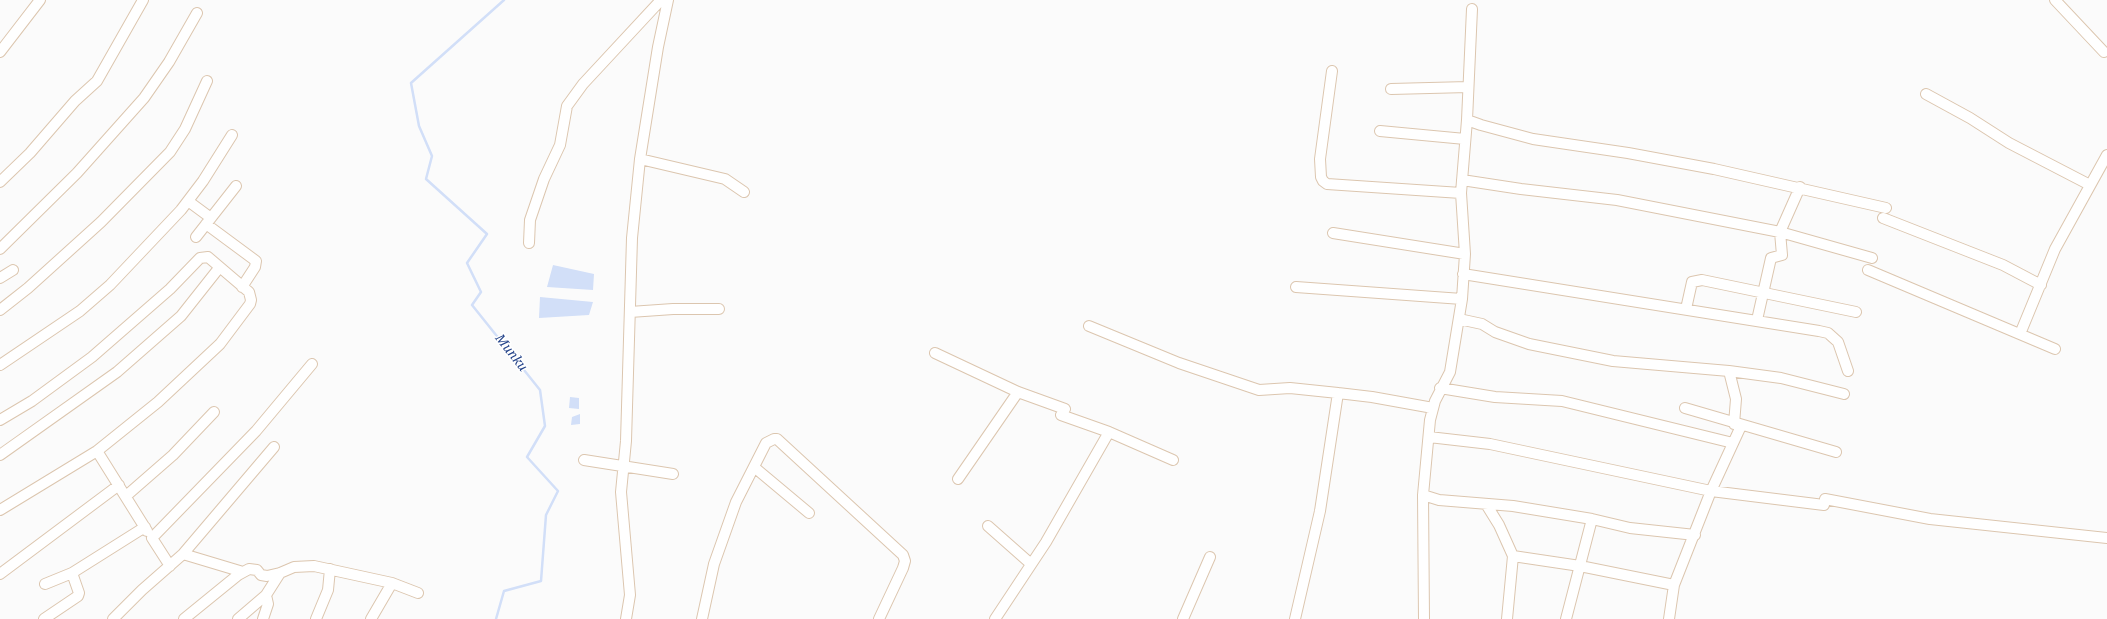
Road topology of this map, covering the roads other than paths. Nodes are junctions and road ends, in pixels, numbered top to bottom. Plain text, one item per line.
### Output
1 (40, 0) edge
2 (144, 0) edge
3 (661, 0) edge
4 (668, 0) edge
5 (2055, 0) edge
6 (1472, 9) dead end
7 (197, 13) dead end
8 (0, 52) edge
9 (2104, 52) dead end
10 (1332, 71) dead end
11 (207, 80) dead end
12 (1468, 87) junction
13 (1391, 89) dead end
14 (1926, 94) dead end
15 (1467, 120) junction
16 (1380, 131) dead end
17 (232, 135) dead end
18 (1465, 139) junction
19 (2107, 156) edge
20 (640, 159) junction
21 (1462, 180) junction
22 (0, 182) edge
23 (2090, 185) junction
24 (236, 186) dead end
25 (1800, 187) junction
26 (744, 192) dead end
27 (1460, 193) junction
28 (188, 201) junction
29 (1886, 208) dead end
30 (1883, 218) dead end
31 (208, 221) junction
32 (1780, 232) junction
33 (1333, 233) dead end
34 (196, 237) dead end
35 (529, 242) dead end
36 (0, 249) edge
37 (1465, 254) junction
38 (1872, 258) dead end
39 (219, 268) junction
40 (13, 270) dead end
41 (1868, 270) dead end
42 (1464, 274) junction
43 (0, 278) edge
44 (2040, 285) junction
45 (242, 287) junction
46 (1296, 287) dead end
47 (1765, 293) junction
48 (1462, 299) junction
49 (1686, 309) junction
50 (0, 310) edge
51 (719, 310) dead end
52 (630, 312) junction
53 (1856, 312) dead end
54 (1459, 319) junction
55 (1757, 320) junction
56 (1089, 326) dead end
57 (2020, 334) junction
58 (2055, 349) dead end
59 (935, 353) dead end
60 (312, 364) dead end
61 (0, 365) edge
62 (1729, 371) junction
63 (1848, 371) dead end
64 (1440, 388) junction
65 (1018, 392) junction
66 (1338, 393) junction
67 (1844, 394) dead end
68 (1433, 408) junction
69 (1685, 408) dead end
70 (214, 412) dead end
71 (0, 420) edge
72 (1738, 425) junction
73 (1109, 432) junction
74 (1428, 437) junction
75 (1733, 443) junction
76 (274, 447) dead end
77 (97, 451) junction
78 (1836, 452) dead end
79 (0, 455) edge
80 (584, 460) dead end
81 (1173, 460) dead end
82 (622, 467) junction
83 (754, 467) junction
84 (673, 474) dead end
85 (958, 479) dead end
86 (119, 485) junction
87 (1711, 491) junction
88 (1423, 495) junction
89 (126, 496) junction
90 (1486, 504) junction
91 (0, 510) edge
92 (809, 514) dead end
93 (1592, 519) junction
94 (988, 526) dead end
95 (145, 527) junction
96 (1695, 535) junction
97 (152, 538) junction
98 (2107, 538) edge
99 (183, 554) junction
100 (1512, 556) junction
101 (1210, 557) dead end
102 (1031, 564) junction
103 (170, 566) junction
104 (1580, 566) junction
105 (330, 569) junction
106 (243, 572) junction
107 (72, 573) junction
108 (280, 573) junction
109 (0, 574) edge
110 (392, 583) junction
111 (45, 584) dead end
112 (1674, 585) junction
113 (418, 593) dead end
114 (266, 595) junction
115 (44, 619) edge
116 (113, 619) edge
117 (184, 619) edge
118 (238, 619) edge
119 (263, 619) edge
120 (316, 619) edge
121 (371, 619) edge
122 (626, 619) edge
123 (702, 619) edge
124 (879, 619) edge
125 (995, 619) edge
126 (1183, 619) edge
127 (1295, 619) edge
128 (1424, 619) edge
129 (1507, 619) edge
130 (1566, 619) edge
131 (1669, 619) edge

1 - 8 street
2 - 22 street
3 - 35 street
4 - 20 street
5 - 9 street
6 - 12 street
7 - 36 street
10 - 27 street
11 - 50 street
12 - 13 street
12 - 15 street
14 - 23 street
15 - 18 street
15 - 25 street
16 - 18 street
17 - 28 street
18 - 21 street
19 - 23 street
20 - 26 street
20 - 52 street
21 - 27 street
21 - 32 street
23 - 44 street
24 - 31 street
25 - 29 street
25 - 32 street
27 - 37 street
28 - 31 street
28 - 61 street
30 - 44 street
31 - 34 street
31 - 45 street
32 - 38 street
32 - 47 street
33 - 37 street
37 - 42 street
39 - 45 street
39 - 71 street
39 - 79 street
40 - 43 street
41 - 57 street
42 - 48 street
42 - 49 street
44 - 57 street
45 - 77 street
46 - 48 street
47 - 49 street
47 - 53 street
47 - 55 street
48 - 54 street
49 - 55 street
51 - 52 street
52 - 82 street
54 - 62 street
54 - 64 street
55 - 63 street
56 - 66 street
57 - 58 street
59 - 65 street
60 - 97 street
62 - 67 street
62 - 72 street
64 - 68 street
64 - 75 street
65 - 73 street
65 - 85 street
66 - 68 street
66 - 127 street
68 - 74 street
69 - 72 street
70 - 89 street
72 - 75 street
72 - 78 street
73 - 81 street
73 - 102 street
74 - 87 street
74 - 88 street
75 - 87 street
76 - 99 street
77 - 86 street
77 - 91 street
80 - 82 street
82 - 84 street
82 - 122 street
83 - 92 street
83 - 123 street
83 - 124 street
86 - 89 street
86 - 109 street
87 - 96 street
87 - 98 street
88 - 90 street
88 - 128 street
89 - 95 street
90 - 93 street
90 - 100 street
93 - 96 street
93 - 104 street
94 - 102 street
95 - 97 street
95 - 107 street
96 - 112 street
97 - 103 street
99 - 103 street
99 - 106 street
100 - 104 street
100 - 129 street
101 - 126 street
102 - 125 street
103 - 116 street
104 - 112 street
104 - 130 street
105 - 108 street
105 - 110 street
105 - 120 street
106 - 108 street
106 - 117 street
107 - 111 street
107 - 115 street
108 - 114 street
110 - 113 street
110 - 121 street
112 - 131 street
114 - 118 street
114 - 119 street

